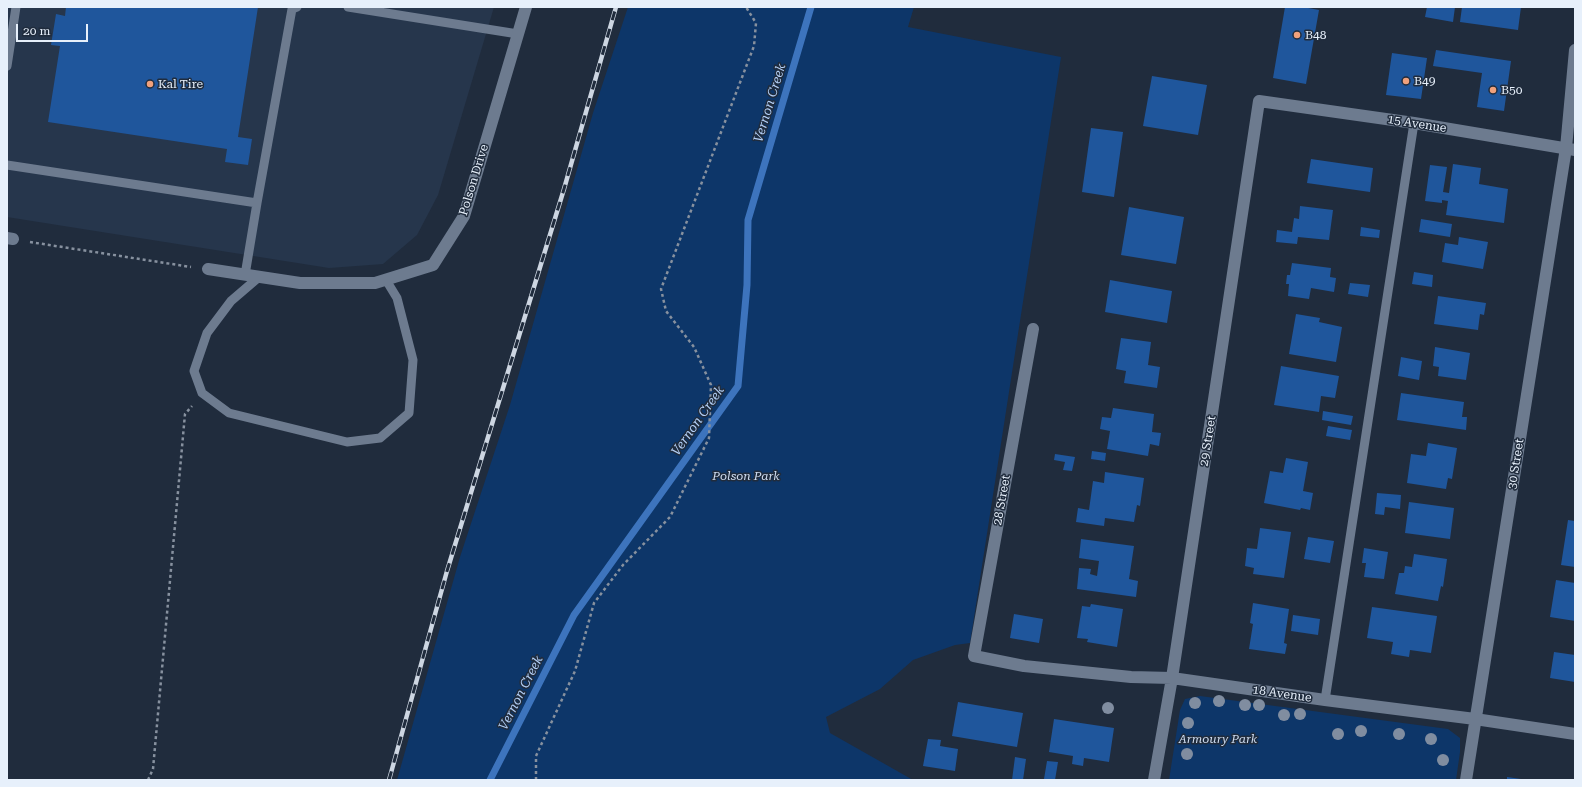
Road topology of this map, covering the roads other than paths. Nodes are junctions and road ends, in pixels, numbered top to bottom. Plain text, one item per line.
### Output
1 (16, 7) edge
2 (297, 7) edge
3 (348, 7) edge
4 (526, 7) edge
5 (518, 34) junction
6 (1575, 50) edge
7 (7, 66) edge
8 (1259, 101) joint
9 (1414, 123) junction
10 (1570, 149) edge
11 (7, 164) edge
12 (257, 203) junction
13 (208, 269) road end
14 (245, 274) junction
15 (259, 277) junction
16 (386, 280) junction
17 (1033, 329) dead end
18 (989, 659) joint
19 (1172, 678) junction
20 (1325, 700) junction
21 (1475, 719) junction
22 (1575, 734) edge
23 (1154, 780) edge
24 (1466, 780) edge

1 - 7 lane
2 - 12 lane
3 - 5 lane
4 - 5 street, Polson Drive
5 - 16 street, Polson Drive
6 - 10 street, 30 Street
8 - 9 street, 15 Avenue
8 - 19 street, 29 Street
9 - 10 street, 15 Avenue
9 - 20 lane
10 - 21 street, 30 Street
11 - 12 lane
12 - 14 lane
13 - 14 street, Polson Drive
14 - 15 street, Polson Drive
15 - 16 street, Polson Drive
15 - 16 lane
17 - 18 street, 28 Street
18 - 19 street, 18 Avenue
19 - 20 street, 18 Avenue
19 - 23 street, 29 Street
20 - 21 street, 18 Avenue
21 - 22 street, 18 Avenue
21 - 24 street, 30 Street

